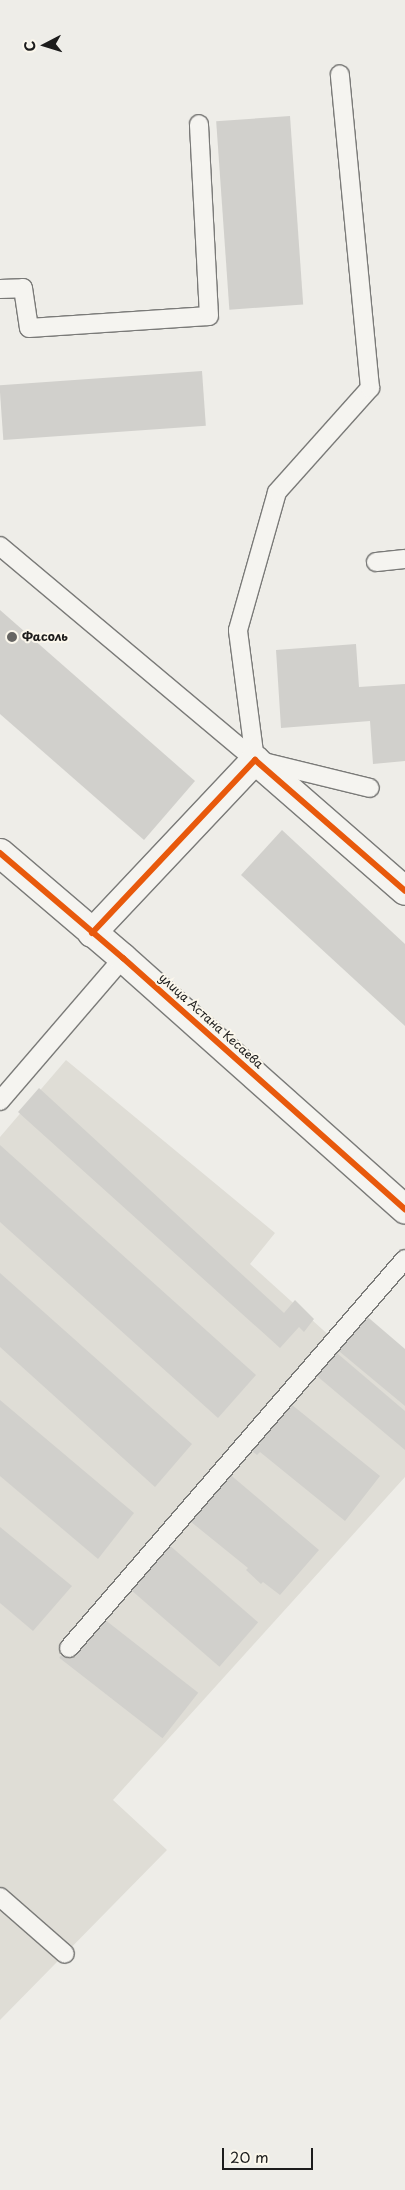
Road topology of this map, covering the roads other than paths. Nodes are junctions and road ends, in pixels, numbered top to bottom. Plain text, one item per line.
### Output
1 (340, 74) dead end
2 (199, 124) dead end
3 (0, 290) edge
4 (0, 546) edge
5 (405, 559) edge
6 (376, 562) dead end
7 (255, 760) junction
8 (370, 788) dead end
9 (0, 853) edge
10 (405, 891) edge
11 (92, 932) junction
12 (123, 958) junction
13 (0, 1101) edge
14 (405, 1209) edge
15 (405, 1259) edge
16 (68, 1648) dead end
17 (0, 1897) edge
18 (65, 1954) dead end

1 - 7 lane
2 - 3 lane
4 - 7 lane
5 - 6 lane
7 - 8 lane
7 - 10 street
7 - 11 street
9 - 11 street, улица Астана Кесаева
11 - 12 street, улица Астана Кесаева
12 - 13 lane
12 - 14 street, улица Астана Кесаева
15 - 16 lane
17 - 18 lane

